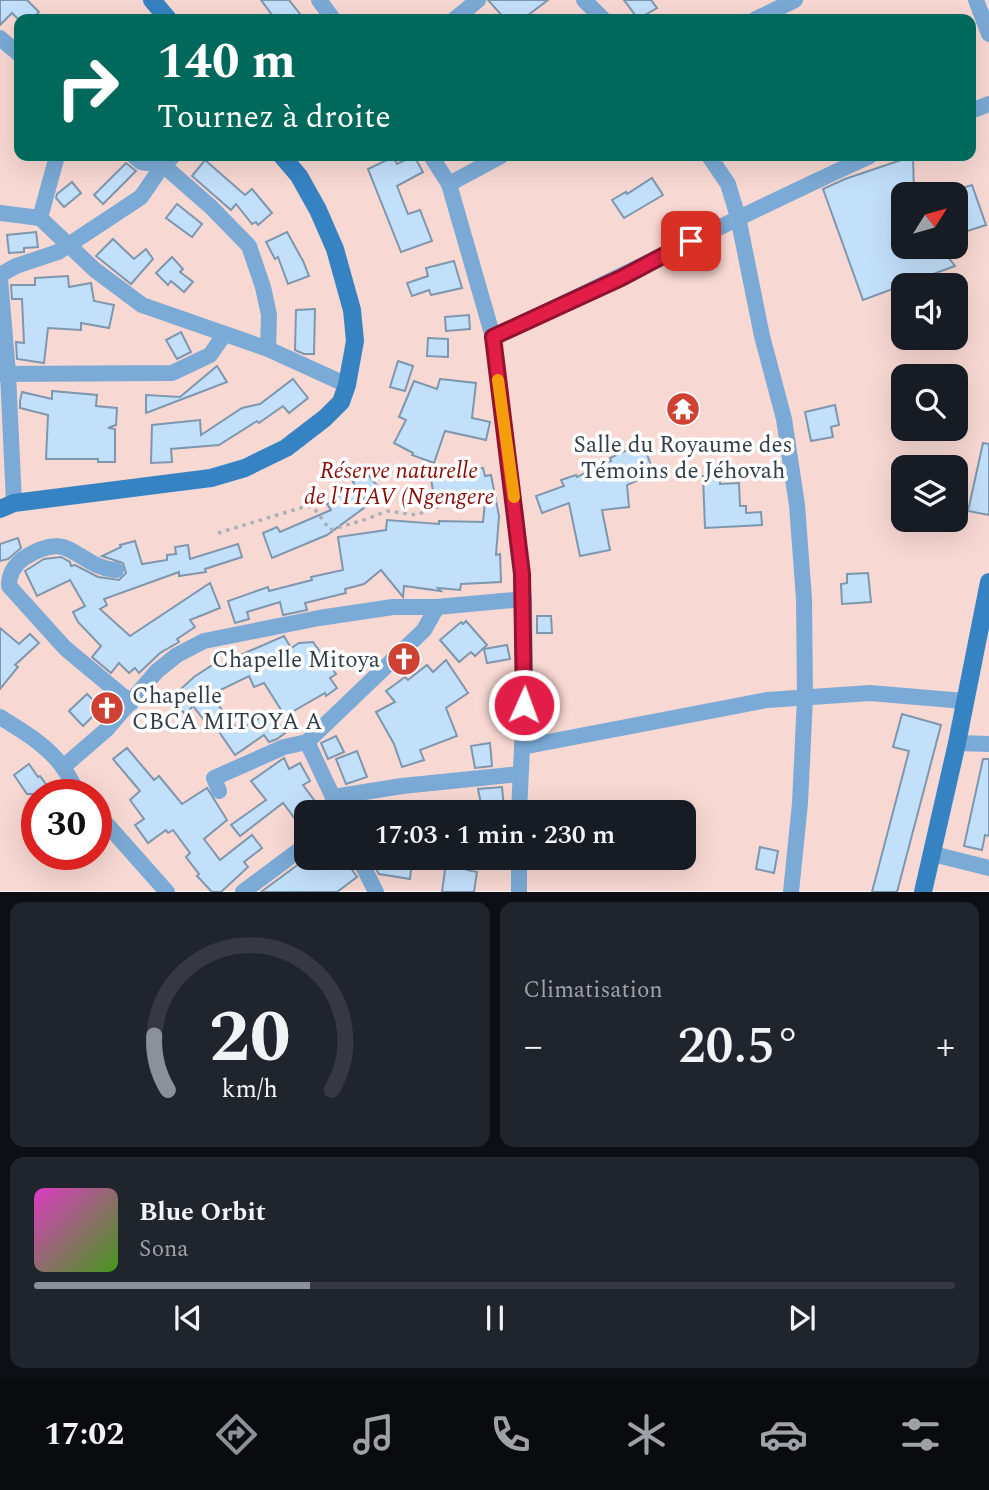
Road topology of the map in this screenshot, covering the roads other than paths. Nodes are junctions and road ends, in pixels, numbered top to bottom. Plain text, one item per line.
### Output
1 (152, 0) edge
2 (478, 0) edge
3 (584, 0) edge
4 (795, 0) edge
5 (976, 0) edge
6 (770, 5) edge
7 (164, 14) edge
8 (461, 14) edge
9 (598, 14) edge
10 (989, 34) edge
11 (0, 38) edge
12 (14, 50) edge
13 (56, 161) edge
14 (167, 161) edge
15 (169, 161) edge
16 (286, 161) edge
17 (434, 161) edge
18 (492, 161) edge
19 (712, 161) edge
20 (859, 161) edge
21 (449, 184) junction
22 (0, 214) edge
23 (738, 217) junction
24 (40, 218) junction
25 (66, 246) junction
26 (0, 277) edge
27 (224, 335) junction
28 (493, 337) junction
29 (268, 349) junction
30 (4, 373) edge
31 (347, 385) junction
32 (7, 506) edge
33 (116, 570) dead end
34 (989, 582) edge
35 (524, 599) junction
36 (437, 607) junction
37 (984, 629) edge
38 (805, 698) junction
39 (964, 701) junction
40 (131, 702) junction
41 (0, 717) edge
42 (307, 741) junction
43 (957, 743) junction
44 (989, 744) edge
45 (522, 747) junction
46 (63, 767) junction
47 (520, 774) junction
48 (71, 779) edge
49 (219, 791) dead end
50 (333, 800) edge
51 (353, 800) edge
52 (519, 800) edge
53 (112, 830) edge
54 (294, 854) edge
55 (933, 854) junction
56 (989, 868) edge
57 (365, 870) edge
58 (519, 870) edge
59 (167, 891) edge
60 (243, 891) edge
61 (376, 891) edge
62 (519, 891) edge
63 (791, 891) edge
64 (923, 891) edge

1 - 7 main road
2 - 8 street
3 - 9 street
4 - 6 street
5 - 10 street
11 - 12 street
13 - 24 street
14 - 25 street
15 - 29 street
16 - 31 main road
17 - 21 street
18 - 21 street
19 - 23 street
20 - 23 street
21 - 28 street
22 - 24 street
23 - 28 street
23 - 38 street
24 - 25 street
25 - 26 street
25 - 27 street
26 - 30 street
27 - 29 street
27 - 30 street
28 - 35 street
29 - 31 street
30 - 32 street
31 - 32 main road
33 - 40 street
34 - 37 main road
35 - 36 street
35 - 45 street
36 - 40 street
36 - 42 street
37 - 39 main road
38 - 39 street
38 - 45 street
38 - 63 street
39 - 43 main road
40 - 46 street
41 - 46 street
42 - 49 street
42 - 50 street
43 - 44 street
43 - 55 main road
45 - 47 street
46 - 48 street
47 - 51 street
47 - 52 street
53 - 59 street
54 - 60 street
55 - 56 street
55 - 64 main road
57 - 61 street
58 - 62 street

